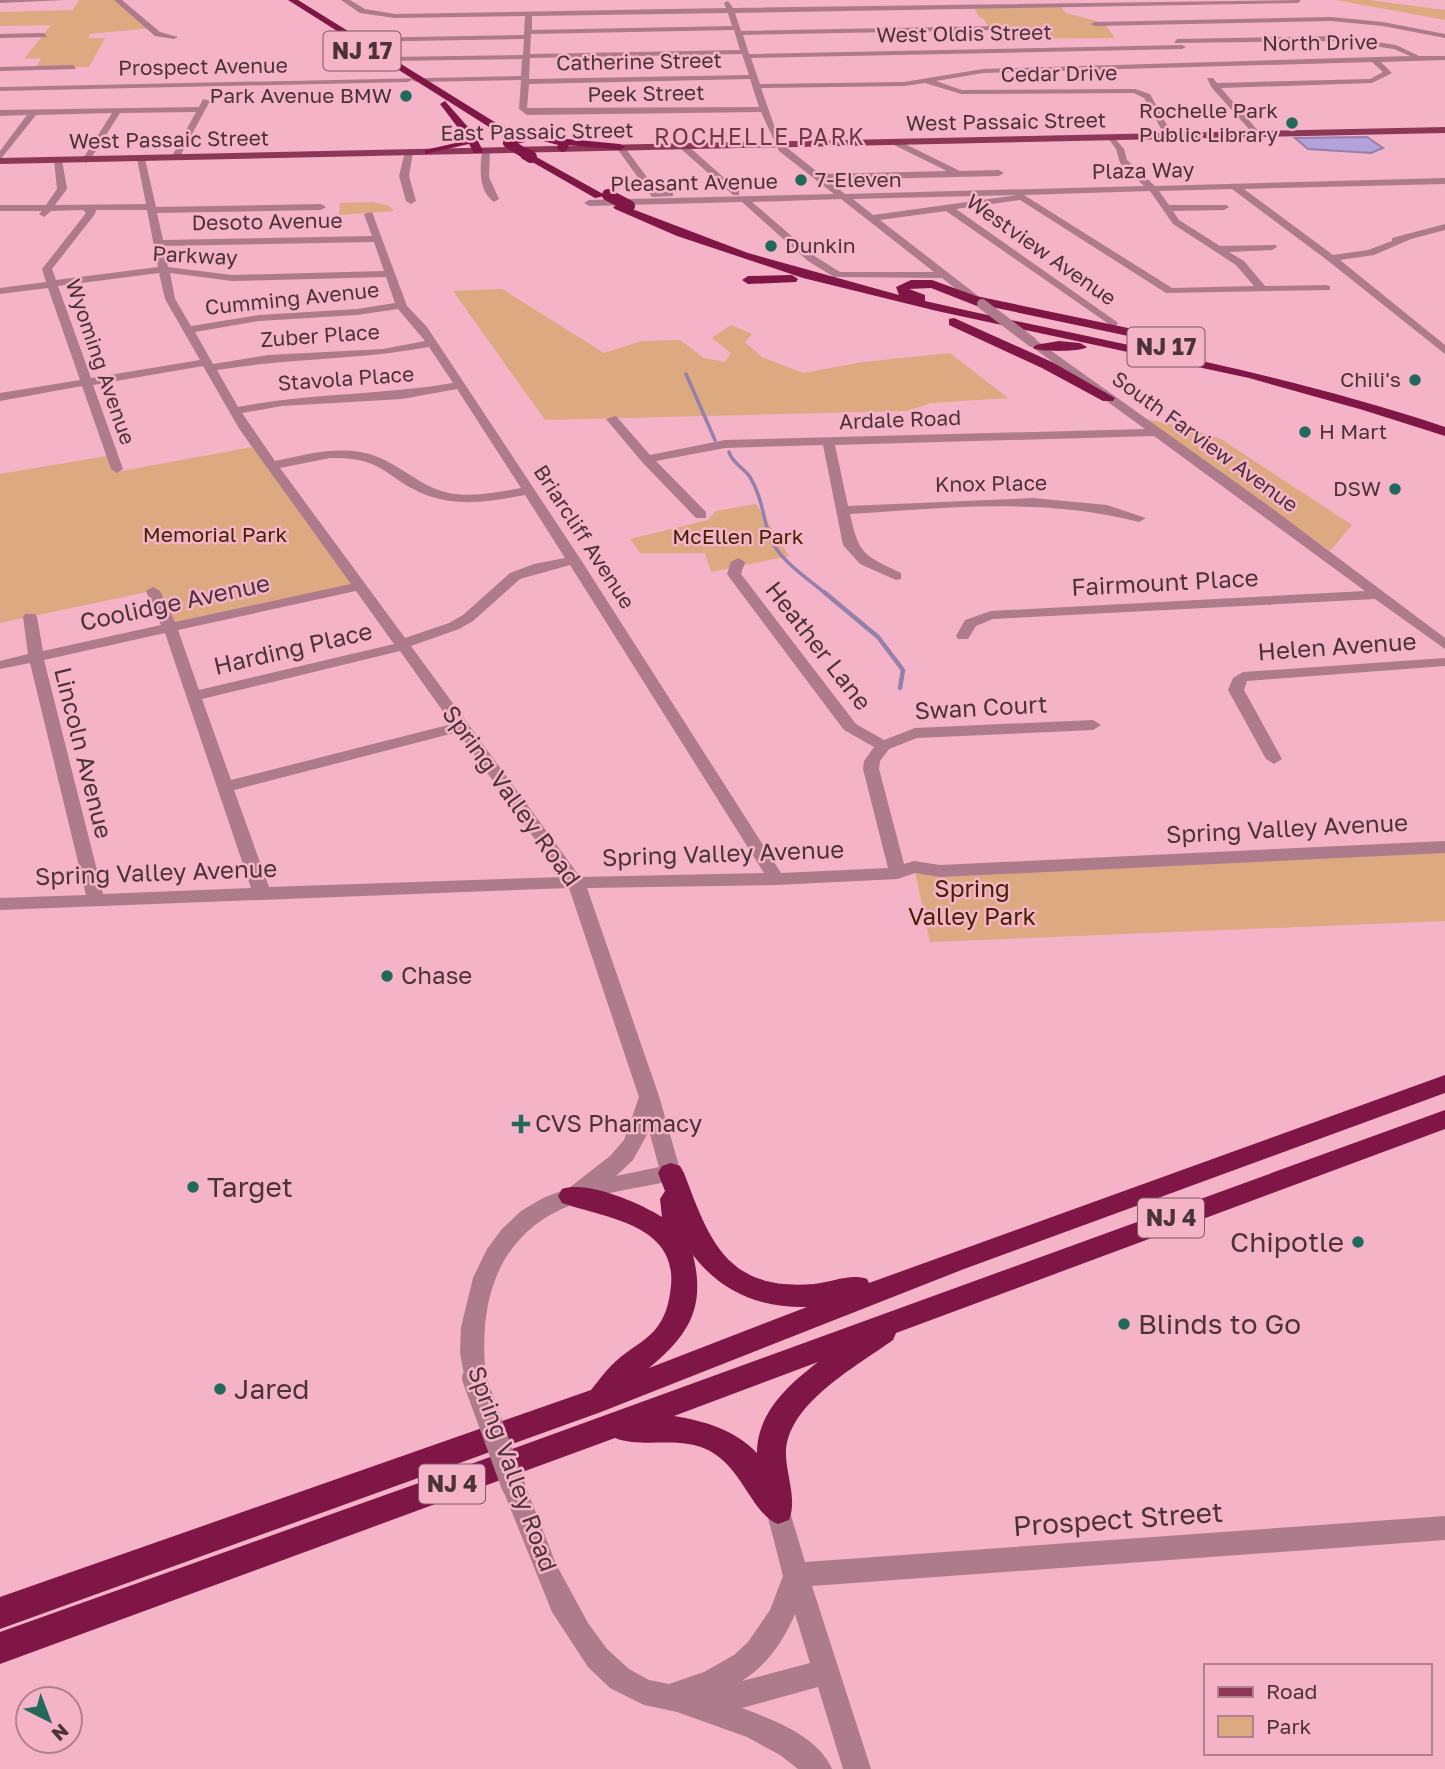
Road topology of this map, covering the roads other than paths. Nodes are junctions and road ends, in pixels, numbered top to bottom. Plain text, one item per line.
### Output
1 (61, 0) edge
2 (118, 0) edge
3 (284, 0) edge
4 (292, 0) edge
5 (345, 0) edge
6 (727, 0) edge
7 (0, 1) edge
8 (1298, 1) edge
9 (925, 4) edge
10 (1143, 4) junction
11 (476, 11) junction
12 (731, 11) junction
13 (412, 12) junction
14 (529, 13) junction
15 (1160, 22) junction
16 (1095, 24) dead end
17 (473, 25) dead end
18 (408, 27) dead end
19 (995, 28) dead end
20 (939, 29) junction
21 (738, 31) junction
22 (529, 34) junction
23 (44, 35) dead end
24 (0, 36) edge
25 (1445, 36) edge
26 (174, 37) dead end
27 (354, 40) junction
28 (1179, 44) junction
29 (746, 54) junction
30 (527, 56) junction
31 (24, 58) dead end
32 (1445, 58) edge
33 (12, 59) dead end
34 (385, 59) junction
35 (1420, 59) junction
36 (1375, 60) junction
37 (1197, 64) junction
38 (73, 67) dead end
39 (0, 69) edge
40 (412, 80) junction
41 (525, 80) junction
42 (927, 81) junction
43 (755, 82) junction
44 (1215, 86) junction
45 (0, 89) edge
46 (208, 98) dead end
47 (443, 102) junction
48 (459, 106) junction
49 (202, 108) junction
50 (765, 109) junction
51 (118, 110) junction
52 (34, 112) junction
53 (0, 113) edge
54 (1445, 131) edge
55 (1256, 135) junction
56 (1169, 136) junction
57 (471, 137) junction
58 (1112, 138) junction
59 (514, 142) junction
60 (895, 142) junction
61 (778, 144) junction
62 (560, 145) junction
63 (684, 146) junction
64 (620, 148) junction
65 (482, 151) junction
66 (410, 152) junction
67 (429, 152) junction
68 (340, 153) joint
69 (175, 158) junction
70 (0, 159) edge
71 (141, 159) junction
72 (58, 160) junction
73 (86, 160) junction
74 (999, 173) dead end
75 (960, 174) junction
76 (819, 177) junction
77 (1445, 181) edge
78 (828, 184) junction
79 (1270, 185) junction
80 (1234, 186) junction
81 (1152, 188) junction
82 (882, 194) junction
83 (842, 195) junction
84 (741, 197) junction
85 (598, 198) junction
86 (494, 199) dead end
87 (411, 201) dead end
88 (1252, 201) junction
89 (624, 206) junction
90 (856, 206) junction
91 (321, 207) dead end
92 (947, 207) junction
93 (1224, 207) dead end
94 (0, 208) edge
95 (1168, 208) junction
96 (153, 210) junction
97 (46, 211) junction
98 (86, 211) junction
99 (369, 214) dead end
100 (0, 215) edge
101 (873, 218) junction
102 (1445, 227) edge
103 (376, 239) junction
104 (159, 243) junction
105 (1272, 247) dead end
106 (1216, 249) junction
107 (741, 256) junction
108 (1331, 258) junction
109 (812, 259) junction
110 (784, 264) junction
111 (163, 270) junction
112 (389, 274) junction
113 (944, 275) junction
114 (840, 280) junction
115 (52, 283) junction
116 (1326, 288) dead end
117 (1262, 289) junction
118 (0, 291) edge
119 (859, 291) junction
120 (979, 302) junction
121 (401, 305) junction
122 (957, 309) junction
123 (1113, 324) dead end
124 (187, 330) junction
125 (432, 342) junction
126 (1036, 345) junction
127 (1445, 351) edge
128 (208, 365) junction
129 (86, 382) junction
130 (460, 385) junction
131 (0, 397) edge
132 (1108, 398) junction
133 (1373, 399) junction
134 (235, 411) junction
135 (1405, 414) junction
136 (612, 419) dead end
137 (1445, 420) edge
138 (1156, 432) junction
139 (1445, 432) edge
140 (828, 441) junction
141 (646, 459) junction
142 (272, 466) junction
143 (117, 469) dead end
144 (529, 490) junction
145 (843, 510) junction
146 (701, 515) dead end
147 (1139, 518) dead end
148 (574, 560) junction
149 (738, 562) dead end
150 (896, 576) dead end
151 (359, 586) junction
152 (153, 591) dead end
153 (1379, 595) junction
154 (30, 617) dead end
155 (170, 628) junction
156 (963, 636) dead end
157 (402, 645) junction
158 (1445, 645) edge
159 (36, 657) junction
160 (1445, 662) edge
161 (0, 665) edge
162 (194, 696) junction
163 (1093, 725) dead end
164 (461, 727) junction
165 (883, 746) junction
166 (1274, 760) dead end
167 (225, 787) junction
168 (1445, 847) edge
169 (898, 873) junction
170 (776, 879) junction
171 (576, 883) junction
172 (262, 894) junction
173 (96, 900) junction
174 (0, 904) edge
175 (1445, 1084) edge
176 (649, 1096) junction
177 (1445, 1119) edge
178 (670, 1173) junction
179 (571, 1196) junction
180 (678, 1247) junction
181 (955, 1261) junction
182 (903, 1317) junction
183 (601, 1399) junction
184 (607, 1428) junction
185 (778, 1510) junction
186 (1445, 1528) edge
187 (796, 1576) junction
188 (0, 1612) edge
189 (0, 1648) edge
190 (827, 1671) junction
191 (670, 1696) junction
192 (818, 1769) edge
193 (857, 1769) edge

1 - 7 street
2 - 26 street
3 - 40 highway, NJ 17
4 - 27 highway, NJ 17
5 - 13 street
6 - 12 street
8 - 10 street
9 - 10 street
9 - 12 street
9 - 20 street
10 - 15 street
11 - 13 street
11 - 14 street
11 - 17 street
12 - 14 street
12 - 21 street
13 - 18 street
14 - 22 street
15 - 16 street, North Drive
15 - 25 street, North Drive
15 - 28 street
19 - 20 street
20 - 21 street
21 - 22 street
21 - 29 street
22 - 27 street
22 - 30 street
23 - 24 street
27 - 34 highway, NJ 17
28 - 29 street, West Oldis Street
28 - 35 street, West Oldis Street
28 - 37 street
29 - 30 street, West Oldis Street
29 - 43 street
30 - 34 street, West Oldis Street
30 - 41 street
31 - 33 street
32 - 35 street, North Drive
34 - 40 highway, NJ 17
35 - 36 street, North Drive
36 - 37 street, North Drive
36 - 44 street
37 - 42 street, North Drive
37 - 44 street
38 - 39 street
40 - 41 street, Prospect Avenue
40 - 45 street, Prospect Avenue
40 - 47 highway, NJ 17
40 - 48 highway, NJ 17
41 - 43 street, Catherine Street
41 - 50 street, Peek Street
42 - 43 street, Catherine Street
42 - 56 street, Cedar Drive
43 - 50 street
44 - 55 street
46 - 49 street
47 - 57 highway
47 - 59 highway, NJ 17
48 - 59 highway, NJ 17
48 - 62 highway
49 - 51 street
49 - 69 street
50 - 61 street
51 - 52 street
51 - 73 street
52 - 53 street
52 - 70 street
54 - 55 main road, West Passaic Street
55 - 56 main road, West Passaic Street
56 - 58 main road, West Passaic Street
57 - 65 highway
57 - 67 highway
58 - 60 main road, West Passaic Street
58 - 81 street
59 - 85 highway, NJ 17, bridge
60 - 61 main road, West Passaic Street
60 - 75 street
61 - 63 main road, East Passaic Street
61 - 76 street, South Farview Avenue
62 - 64 highway
62 - 65 main road, East Passaic Street
63 - 64 main road, East Passaic Street
63 - 84 street
64 - 84 street, Pleasant Avenue
65 - 67 main road, East Passaic Street
65 - 86 street
66 - 67 main road, East Passaic Street
66 - 68 main road, East Passaic Street
66 - 87 street
68 - 69 main road, West Passaic Street
69 - 71 main road, West Passaic Street
70 - 72 main road, West Passaic Street
71 - 73 main road, West Passaic Street
71 - 96 street, Spring Valley Road
72 - 73 main road, West Passaic Street
72 - 97 street
74 - 75 street
75 - 76 street
76 - 78 street, South Farview Avenue
77 - 79 street, Plaza Way
78 - 82 street
78 - 83 street, South Farview Avenue
79 - 80 street, Plaza Way
79 - 88 street
80 - 81 street, Plaza Way
80 - 88 street
81 - 82 street, Plaza Way
81 - 95 street
82 - 83 street, Plaza Way
82 - 90 street
83 - 84 street, Pleasant Avenue
83 - 90 street, South Farview Avenue
84 - 85 street, Pleasant Avenue
84 - 109 street
85 - 89 highway, NJ 17
88 - 108 street
89 - 107 highway, NJ 17
89 - 110 highway, NJ 17
90 - 101 street, South Farview Avenue
91 - 96 street
92 - 101 street
92 - 117 street
92 - 123 street, Westview Avenue
93 - 95 street
94 - 97 street
95 - 106 street
96 - 98 street
96 - 104 street, Spring Valley Road
97 - 98 street
97 - 100 street
98 - 115 street, Wyoming Avenue
99 - 103 street, Briarcliff Avenue
101 - 113 street, South Farview Avenue
102 - 108 street
103 - 104 street, Desoto Avenue
103 - 112 street, Briarcliff Avenue
104 - 111 street, Spring Valley Road
105 - 106 street
106 - 117 street
107 - 114 highway, NJ 17
107 - 114 highway
108 - 127 street
109 - 110 highway
109 - 114 street
110 - 114 highway
110 - 122 highway, NJ 17
111 - 112 street, Parkway
111 - 115 street, Parkway
111 - 124 street, Spring Valley Road
112 - 121 street, Briarcliff Avenue
113 - 114 street
113 - 120 street, South Farview Avenue
114 - 119 highway, NJ 17
115 - 118 street, Parkway
115 - 129 street, Wyoming Avenue
116 - 117 street
119 - 132 highway
119 - 135 highway, NJ 17
120 - 122 highway
120 - 126 street, South Farview Avenue, bridge
120 - 133 highway
121 - 124 street, Cumming Avenue
121 - 125 street, Briarcliff Avenue
122 - 133 highway, NJ 17
124 - 128 street, Spring Valley Road
125 - 128 street, Zuber Place
125 - 130 street, Briarcliff Avenue
126 - 132 street, South Farview Avenue
126 - 135 highway
128 - 129 street, Zuber Place
128 - 134 street, Spring Valley Road
129 - 131 street, Zuber Place
129 - 143 street, Wyoming Avenue
130 - 134 street, Stavola Place
130 - 144 street, Briarcliff Avenue
132 - 138 street, South Farview Avenue
133 - 135 highway, NJ 17
134 - 142 street, Spring Valley Road
135 - 137 highway, NJ 17
135 - 139 highway, NJ 17
136 - 141 street
138 - 140 street, Ardale Road
138 - 153 street, South Farview Avenue
140 - 141 street, Ardale Road
140 - 145 street
141 - 146 street
142 - 144 street
142 - 151 street, Spring Valley Road
144 - 148 street, Briarcliff Avenue
145 - 147 street, Knox Place
145 - 150 street
148 - 157 street, Harding Place
148 - 170 street, Briarcliff Avenue
149 - 165 street, Heather Lane
151 - 155 street, Coolidge Avenue
151 - 157 street, Spring Valley Road
152 - 155 street
153 - 156 street, Fairmount Place
153 - 158 street, South Farview Avenue
154 - 159 street, Lincoln Avenue
155 - 159 street, Coolidge Avenue
155 - 162 street
157 - 162 street, Harding Place
157 - 164 street, Spring Valley Road
159 - 161 street, Coolidge Avenue
159 - 173 street, Lincoln Avenue
160 - 166 street, Helen Avenue
162 - 167 street
163 - 165 street, Swan Court
164 - 167 street
164 - 171 street, Spring Valley Road
165 - 169 street
167 - 172 street
168 - 169 street, Spring Valley Avenue
169 - 170 street, Spring Valley Avenue
170 - 171 street, Spring Valley Avenue
171 - 172 street, Spring Valley Avenue
171 - 176 street, Spring Valley Road
172 - 173 street, Spring Valley Avenue
173 - 174 street, Spring Valley Avenue
175 - 181 highway, NJ 4
176 - 178 street, Spring Valley Road
176 - 179 street
177 - 182 highway, NJ 4
178 - 179 street, Spring Valley Road
178 - 180 highway
178 - 181 highway
179 - 180 highway
179 - 191 street, Spring Valley Road, bridge
180 - 183 highway
181 - 183 highway, NJ 4
182 - 184 highway, NJ 4
182 - 185 highway
183 - 188 highway, NJ 4
184 - 185 highway
184 - 189 highway, NJ 4
185 - 187 street
186 - 187 street, Prospect Street
187 - 190 street
187 - 191 street
190 - 191 street, Spring Valley Road
190 - 193 street
191 - 192 street

